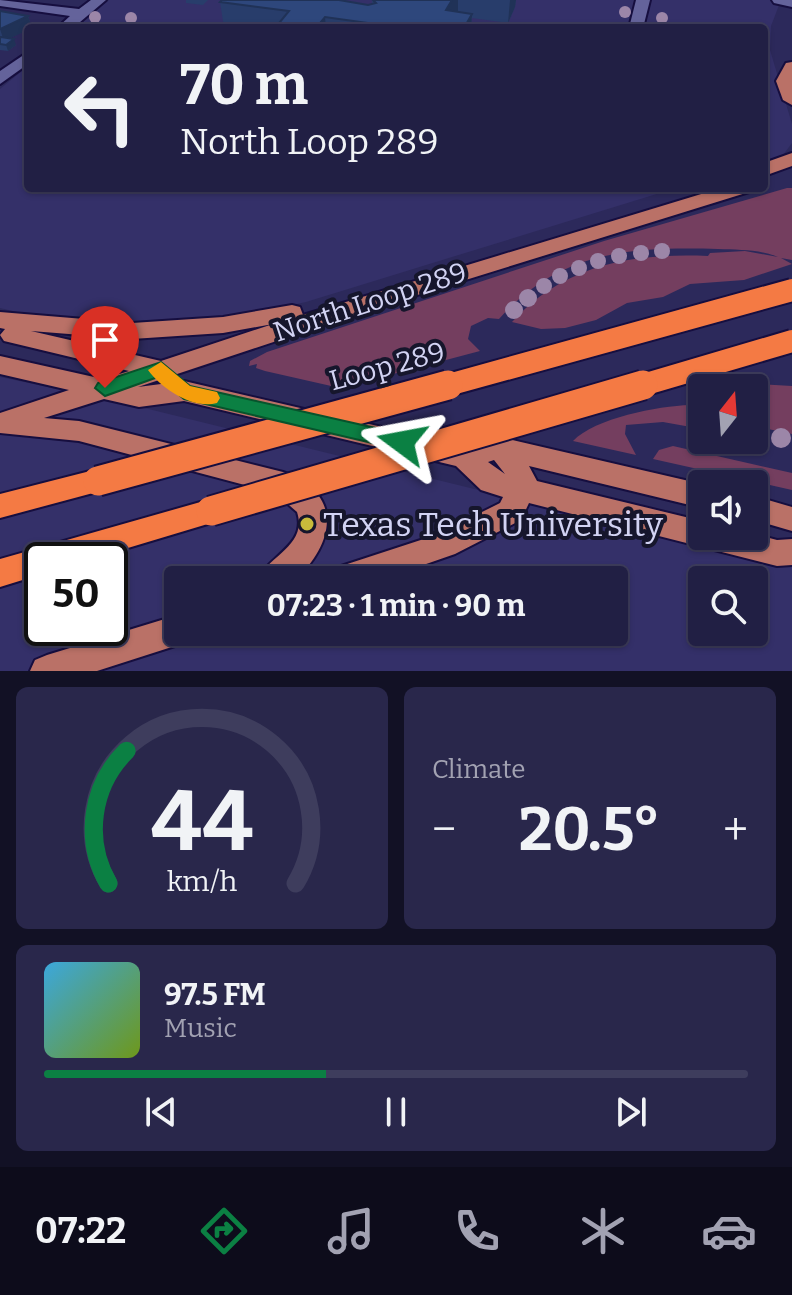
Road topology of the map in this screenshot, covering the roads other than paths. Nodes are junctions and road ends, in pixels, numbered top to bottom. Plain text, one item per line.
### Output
1 (99, 0) edge
2 (643, 0) edge
3 (779, 0) edge
4 (0, 2) edge
5 (792, 3) edge
6 (81, 14) junction
7 (69, 24) edge
8 (637, 24) edge
9 (0, 58) edge
10 (24, 59) edge
11 (24, 60) edge
12 (792, 67) edge
13 (0, 79) edge
14 (19, 82) dead end
15 (792, 100) edge
16 (792, 159) edge
17 (768, 168) edge
18 (792, 175) edge
19 (768, 181) edge
20 (697, 192) edge
21 (727, 192) edge
22 (674, 206) junction
23 (792, 290) edge
24 (377, 299) junction
25 (0, 320) edge
26 (0, 332) edge
27 (792, 341) edge
28 (0, 365) edge
29 (161, 369) junction
30 (105, 388) junction
31 (184, 391) junction
32 (0, 425) edge
33 (499, 448) junction
34 (464, 457) junction
35 (522, 490) junction
36 (688, 493) edge
37 (0, 506) edge
38 (768, 512) edge
39 (792, 519) edge
40 (688, 531) edge
41 (105, 542) edge
42 (765, 550) edge
43 (792, 552) edge
44 (24, 566) edge
45 (292, 566) edge
46 (379, 566) edge
47 (0, 573) edge
48 (164, 634) edge
49 (47, 671) edge

1 - 6 street
2 - 8 street
3 - 5 street
4 - 6 street
6 - 7 street
9 - 10 street
11 - 13 street
12 - 15 main road
13 - 14 street
16 - 17 main road
18 - 19 main road
20 - 22 main road
21 - 22 main road, North Loop 289
22 - 24 main road, North Loop 289
23 - 37 highway, Loop 289, bridge
24 - 25 main road
24 - 29 main road, North Loop 289
26 - 29 main road
27 - 41 highway, bridge
28 - 30 main road
29 - 30 main road, North Loop 289
29 - 31 main road
30 - 31 main road
30 - 32 main road, North Loop 289
31 - 34 main road
32 - 45 main road
33 - 34 main road
33 - 35 main road
33 - 36 main road
34 - 35 main road
35 - 40 main road
35 - 46 main road
38 - 39 main road
42 - 43 main road
44 - 47 highway
48 - 49 main road

